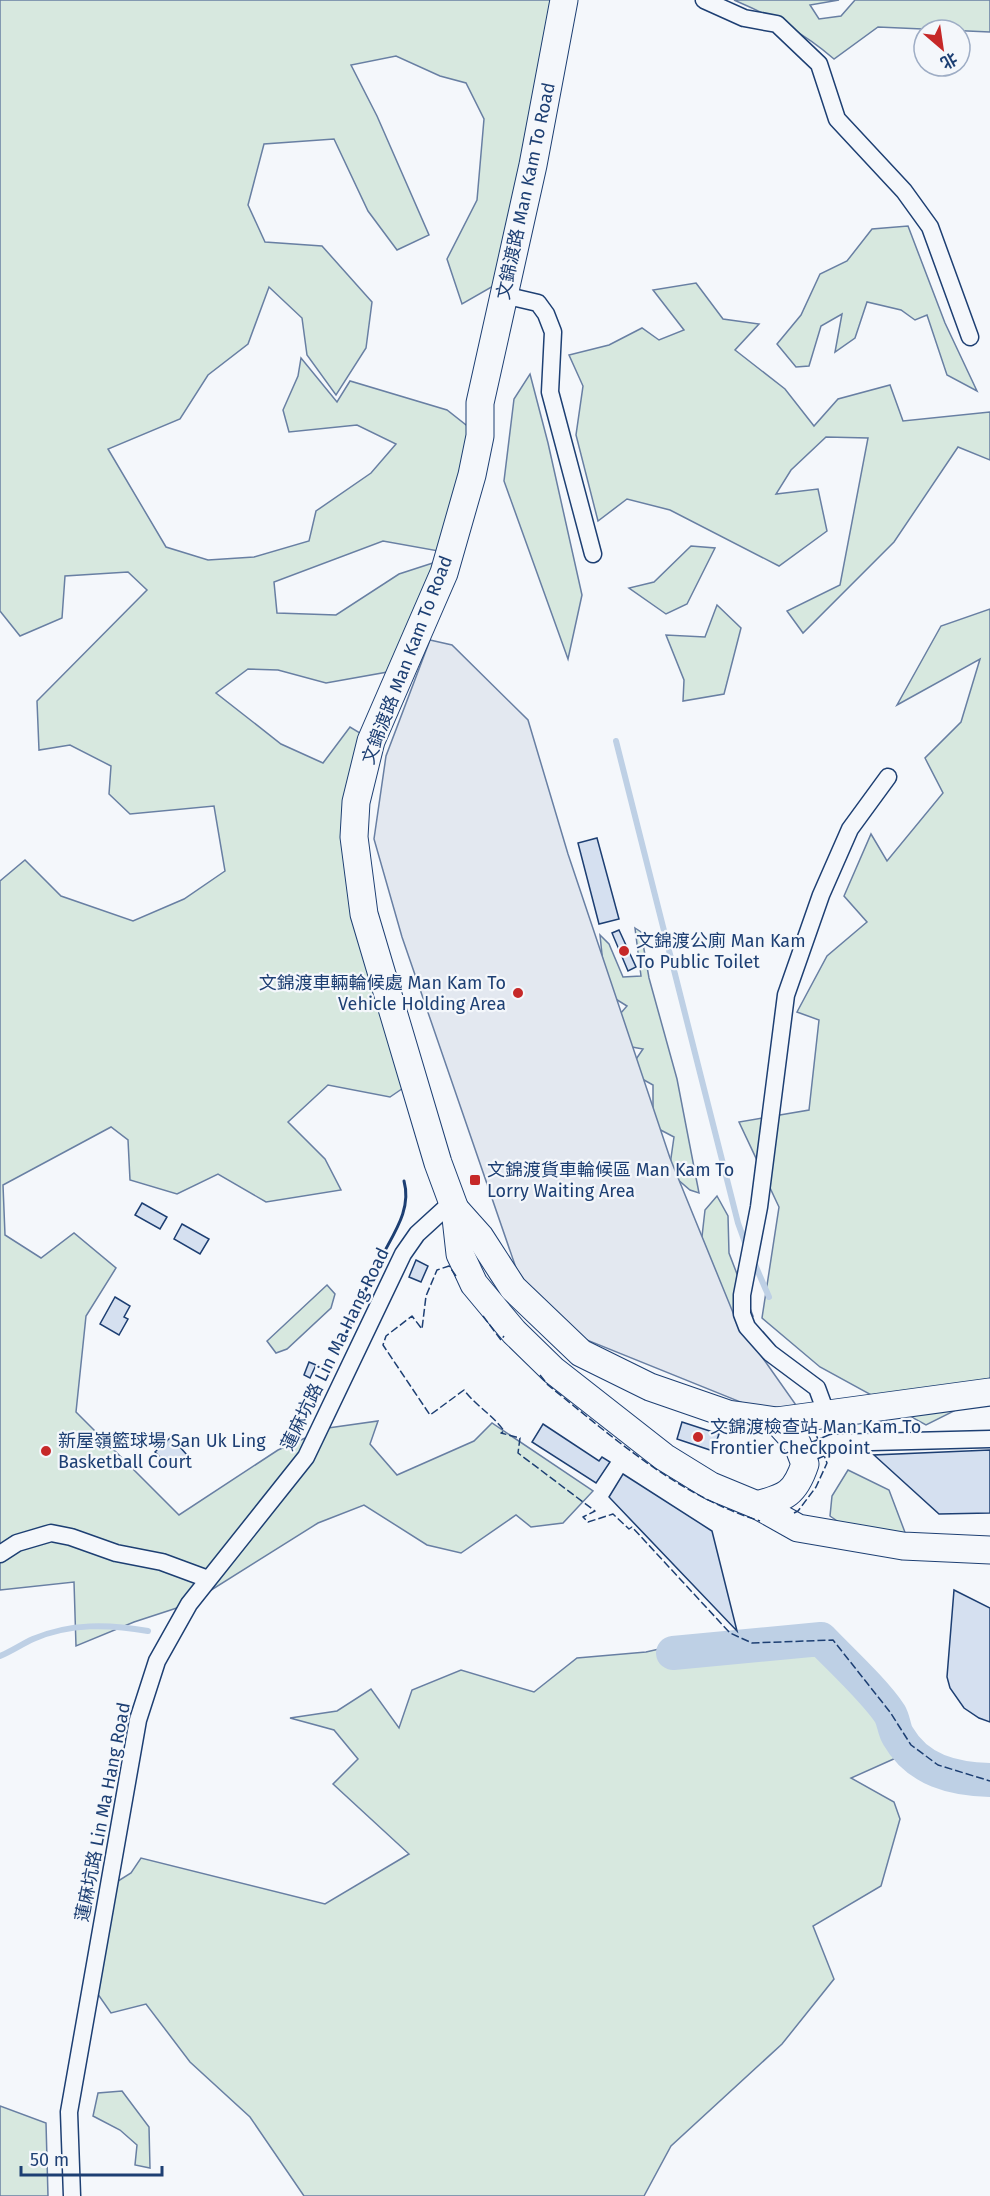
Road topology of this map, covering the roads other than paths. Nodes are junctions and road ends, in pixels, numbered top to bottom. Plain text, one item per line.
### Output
1 (564, 0) edge
2 (704, 0) edge
3 (504, 295) junction
4 (970, 337) dead end
5 (593, 554) dead end
6 (888, 777) dead end
7 (454, 1205) junction
8 (990, 1392) edge
9 (816, 1416) junction
10 (777, 1421) junction
11 (990, 1439) edge
12 (802, 1456) junction
13 (757, 1505) junction
14 (990, 1550) edge
15 (0, 1554) edge
16 (208, 1579) junction
17 (72, 2196) edge

1 - 3 main road, 文錦渡路 Man Kam To Road
2 - 4 street
3 - 5 street
3 - 7 main road, 文錦渡路 Man Kam To Road
6 - 9 street
7 - 10 main road, 文錦渡路 Man Kam To Road
7 - 13 main road, 文錦渡路 Man Kam To Road
7 - 16 street, 蓮麻坑路 Lin Ma Hang Road
8 - 9 main road, 文錦渡路 Man Kam To Road
9 - 10 main road, 文錦渡路 Man Kam To Road
10 - 12 main road
11 - 12 street
12 - 13 main road
13 - 14 main road, 文錦渡路 Man Kam To Road
15 - 16 street
16 - 17 street, 蓮麻坑路 Lin Ma Hang Road

